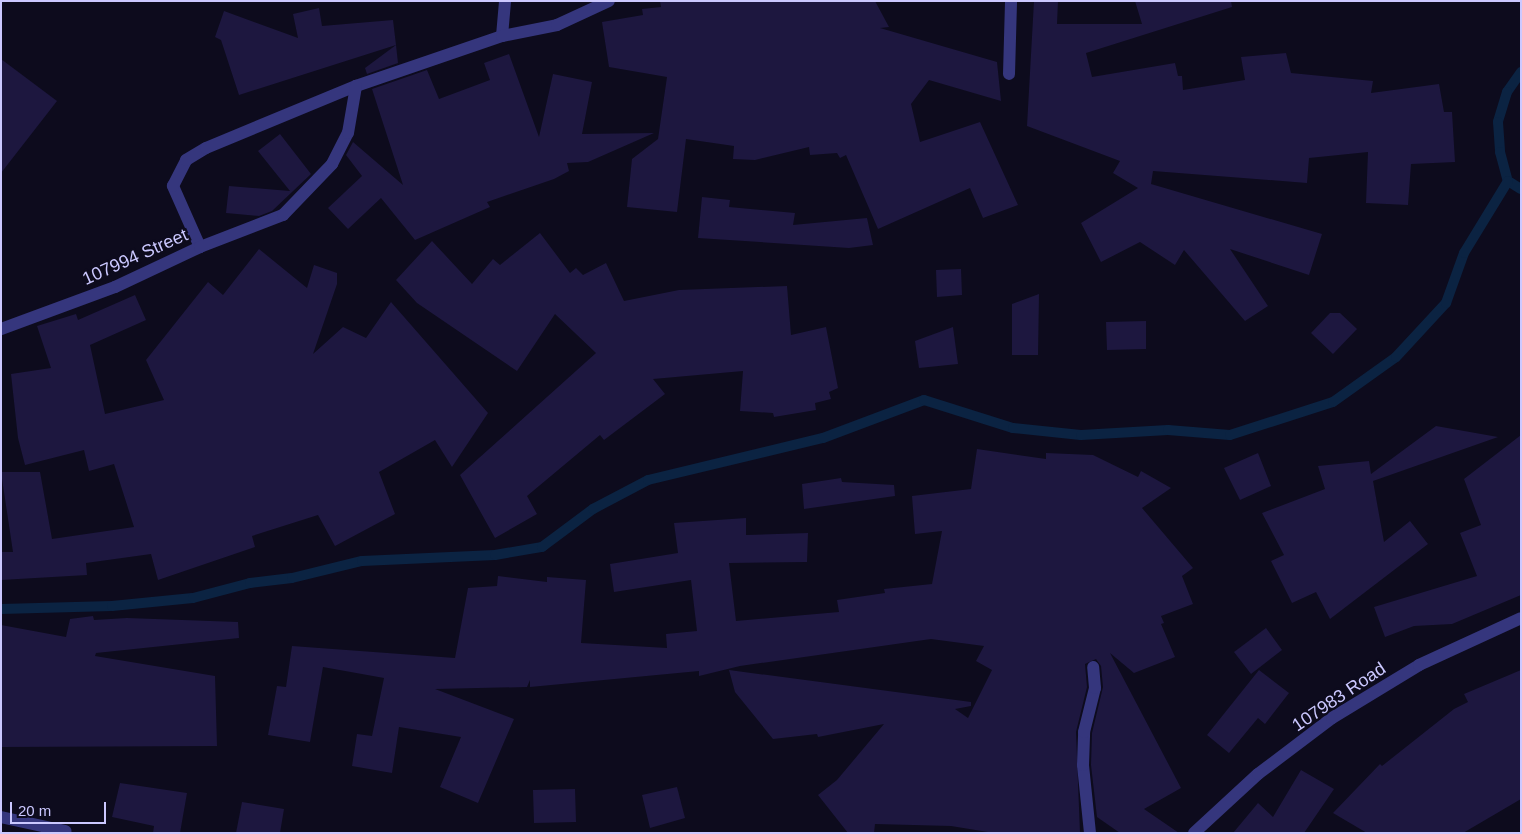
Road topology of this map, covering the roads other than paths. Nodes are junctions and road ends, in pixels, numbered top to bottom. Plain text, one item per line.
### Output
1 (505, 1) edge
2 (609, 1) edge
3 (1011, 1) edge
4 (502, 36) junction
5 (1009, 74) dead end
6 (356, 86) junction
7 (200, 247) junction
8 (1, 329) edge
9 (1521, 618) edge
10 (1094, 667) dead end
11 (1, 817) edge
12 (65, 831) dead end
13 (1090, 833) edge
14 (1194, 833) edge

1 - 4 street
2 - 4 street
3 - 5 street
4 - 6 street
6 - 7 street, 107994 Street
6 - 7 street
7 - 8 street, 107994 Street
9 - 14 street, 107983 Road
10 - 13 street
11 - 12 street

